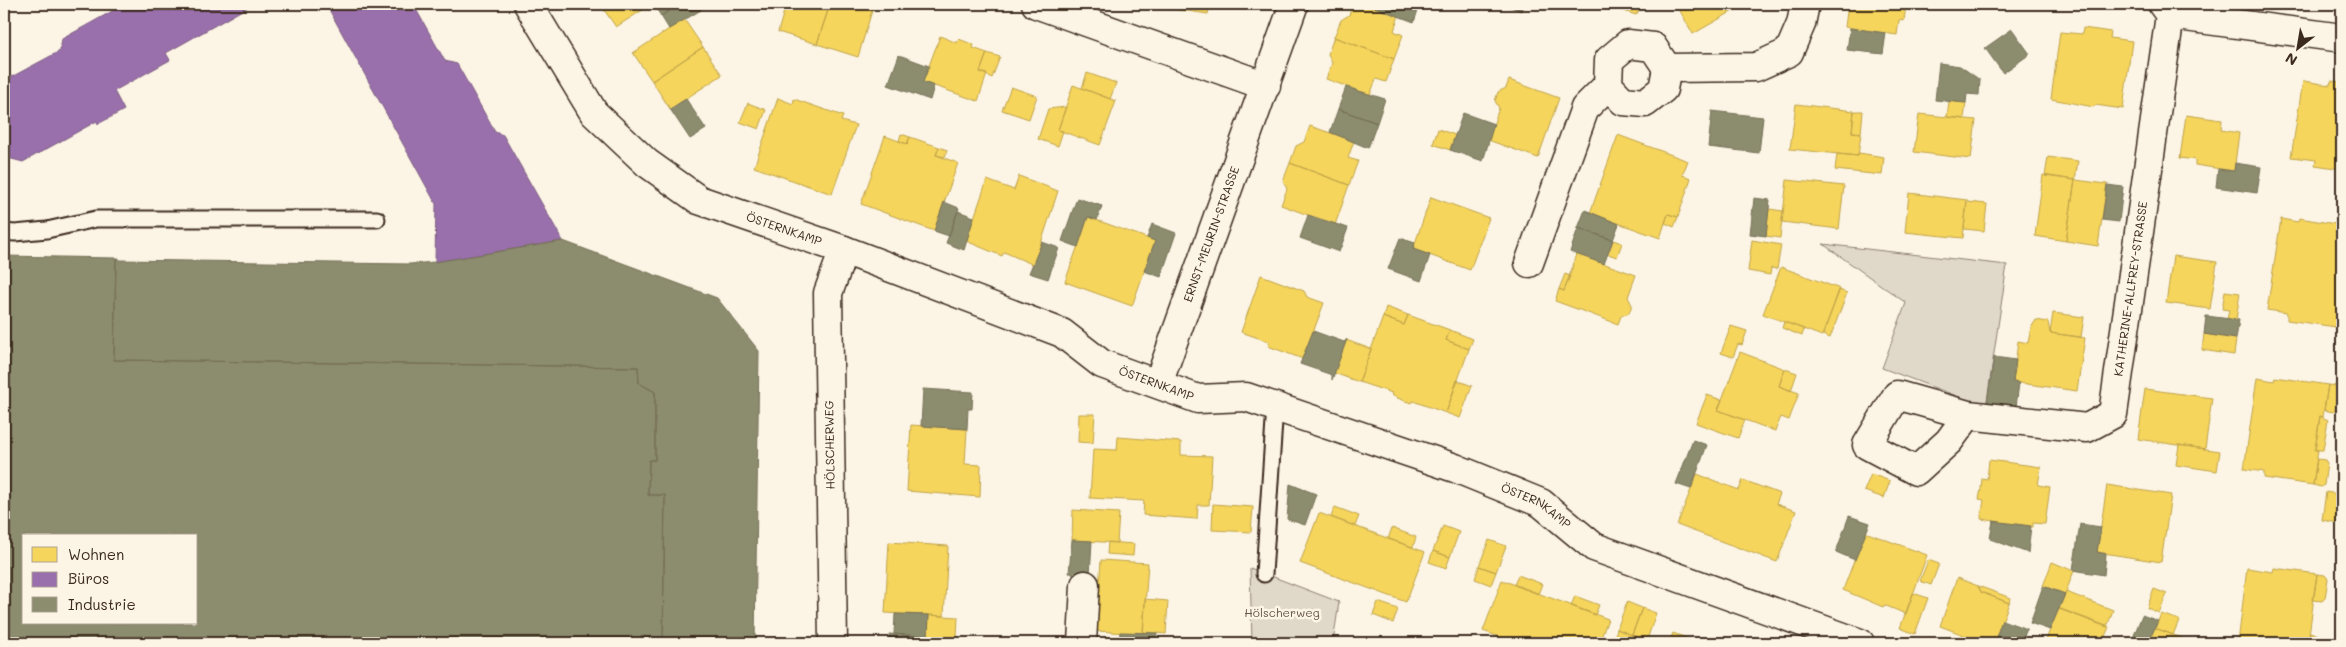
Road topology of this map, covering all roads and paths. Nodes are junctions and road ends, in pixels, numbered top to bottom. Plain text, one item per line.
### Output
1 (528, 4) edge
2 (1036, 4) edge
3 (1294, 4) edge
4 (1804, 4) edge
5 (2166, 9) edge
6 (2342, 38) edge
7 (1667, 68) junction
8 (1608, 85) junction
9 (1266, 86) junction
10 (377, 219) dead end
11 (4, 232) edge
12 (844, 250) junction
13 (1529, 262) dead end
14 (1158, 384) junction
15 (1276, 406) junction
16 (1968, 414) dead end
17 (1264, 574) dead end
18 (1085, 585) dead end
19 (1843, 640) edge
20 (833, 643) edge
21 (1082, 643) edge

1 - 12 street, ÖSTERNKAMP
2 - 9 street
3 - 9 street, ERNST-MEURIN-STRASSE
4 - 7 street
5 - 6 street, KATHERINE-ALLFREY-STRASSE
5 - 16 street, KATHERINE-ALLFREY-STRASSE
7 - 8 street
7 - 8 street
8 - 13 street
9 - 14 street, ERNST-MEURIN-STRASSE
10 - 11 lane
12 - 14 street, ÖSTERNKAMP
12 - 20 street, HÖLSCHERWEG
14 - 15 street, ÖSTERNKAMP
15 - 17 lane
15 - 19 street, ÖSTERNKAMP
18 - 21 street

